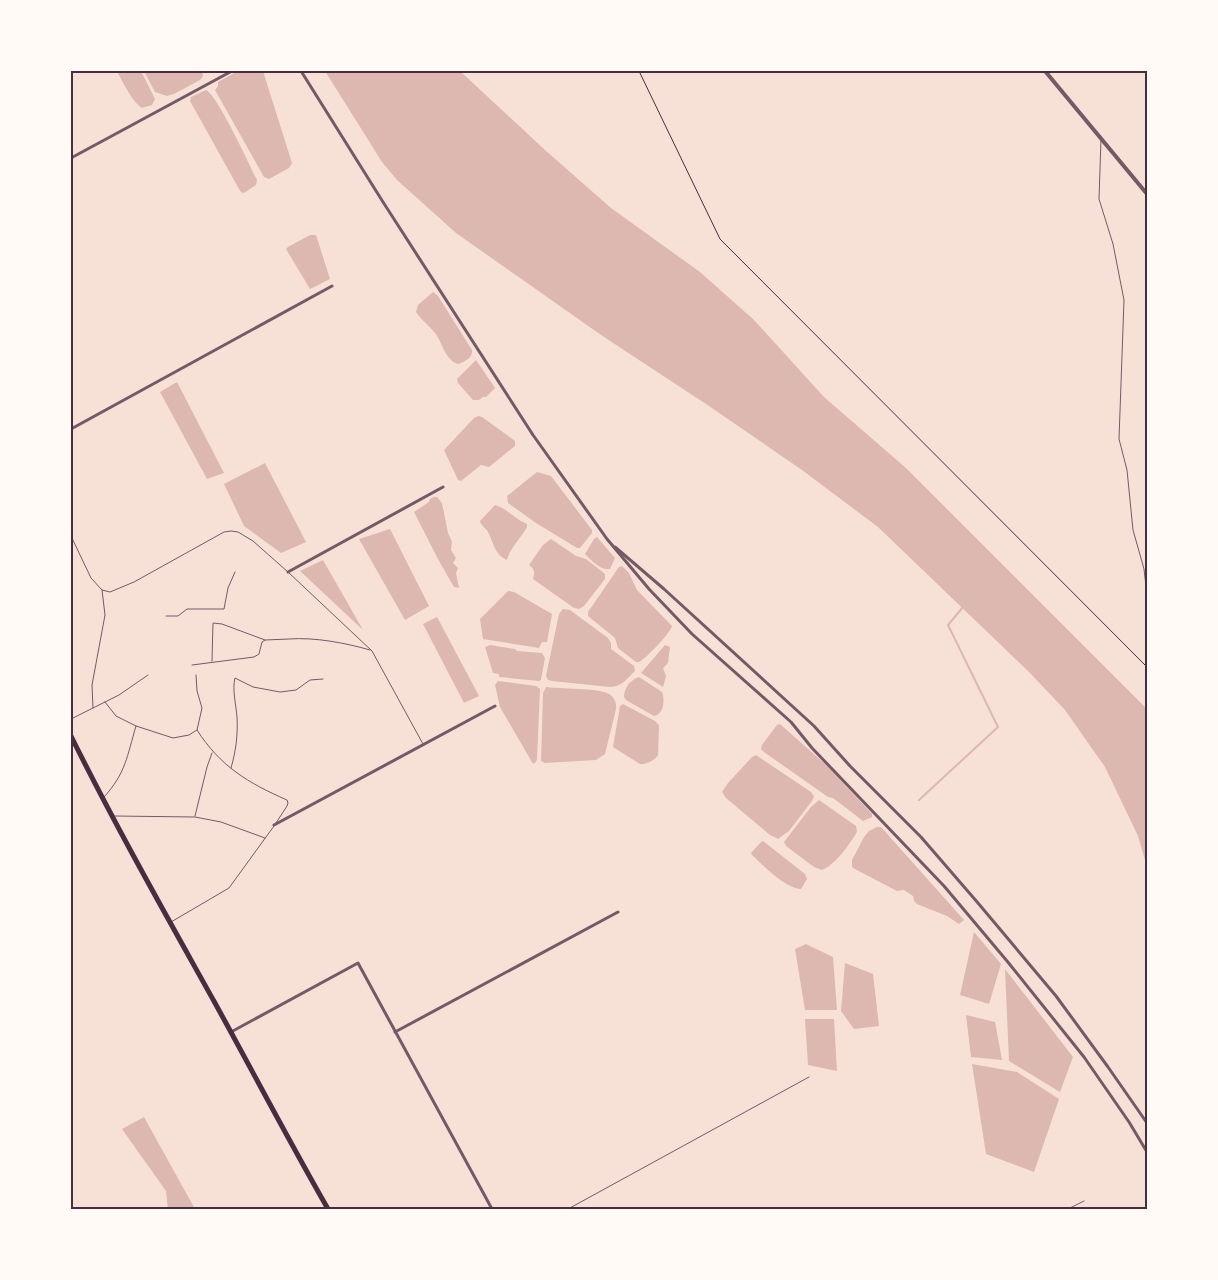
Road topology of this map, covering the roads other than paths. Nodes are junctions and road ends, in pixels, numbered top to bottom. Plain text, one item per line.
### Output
1 (232, 71) edge
2 (301, 71) edge
3 (1045, 71) edge
4 (1101, 139) junction
5 (71, 158) edge
6 (1147, 194) edge
7 (332, 286) dead end
8 (71, 429) edge
9 (442, 487) dead end
10 (71, 536) edge
11 (607, 539) junction
12 (235, 572) dead end
13 (288, 572) junction
14 (102, 590) junction
15 (1147, 595) edge
16 (166, 616) dead end
17 (265, 640) junction
18 (372, 651) junction
19 (212, 662) junction
20 (192, 665) dead end
21 (148, 675) dead end
22 (196, 675) dead end
23 (323, 679) dead end
24 (105, 702) junction
25 (495, 706) dead end
26 (93, 708) junction
27 (71, 719) edge
28 (136, 726) junction
29 (197, 730) junction
30 (71, 736) edge
31 (423, 745) junction
32 (213, 752) junction
33 (231, 768) junction
34 (102, 799) junction
35 (111, 816) junction
36 (194, 817) junction
37 (274, 825) junction
38 (266, 838) junction
39 (618, 912) dead end
40 (170, 922) junction
41 (231, 1032) junction
42 (395, 1032) junction
43 (809, 1076) dead end
44 (1147, 1123) edge
45 (1147, 1152) edge
46 (1084, 1200) dead end
47 (328, 1209) edge
48 (492, 1209) edge
49 (568, 1209) edge
50 (1068, 1209) edge

1 - 5 street
2 - 11 street
3 - 4 street
4 - 6 street
4 - 15 lane
7 - 8 street
9 - 13 street
10 - 14 lane
11 - 44 street
11 - 45 street
12 - 16 lane
13 - 14 lane
13 - 18 lane
14 - 26 lane
17 - 18 lane
17 - 19 lane
17 - 19 lane
18 - 31 lane
19 - 20 lane
21 - 24 lane
22 - 29 lane
23 - 33 lane
24 - 26 lane
24 - 28 lane
25 - 31 street
26 - 27 lane
28 - 29 lane
28 - 34 lane
29 - 32 lane
30 - 34 main road
31 - 37 street
32 - 33 lane
32 - 36 lane
33 - 37 lane
34 - 35 main road
35 - 36 lane
35 - 40 main road
36 - 38 lane
37 - 38 lane
38 - 40 lane
39 - 42 street
40 - 41 main road
41 - 42 street
41 - 47 main road
42 - 48 street
43 - 49 lane
46 - 50 lane

